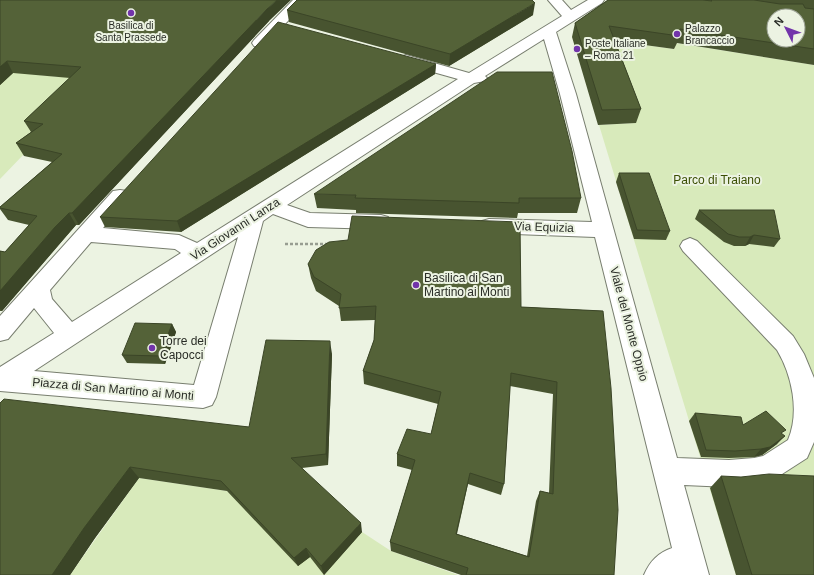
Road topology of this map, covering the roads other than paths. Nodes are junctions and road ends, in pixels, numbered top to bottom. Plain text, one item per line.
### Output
1 (301, 0) edge
2 (555, 0) edge
3 (597, 0) edge
4 (570, 17) junction
5 (275, 25) junction
6 (293, 30) edge
7 (548, 30) junction
8 (391, 56) edge
9 (246, 57) edge
10 (500, 77) edge
11 (471, 78) junction
12 (129, 185) edge
13 (263, 211) junction
14 (400, 222) edge
15 (471, 225) edge
16 (89, 230) junction
17 (604, 230) junction
18 (690, 246) dead end
19 (198, 253) junction
20 (39, 288) junction
21 (0, 332) edge
22 (70, 335) junction
23 (0, 378) edge
24 (666, 471) junction
25 (691, 565) edge
26 (659, 575) edge

1 - 5 street
2 - 4 street
3 - 4 street, Via Giovanni Lanza
4 - 7 street, Via Giovanni Lanza
5 - 6 street
5 - 9 street
7 - 11 street, Via Giovanni Lanza
7 - 17 street, Viale del Monte Oppio
8 - 11 street
10 - 11 street
11 - 13 street, Via Giovanni Lanza
12 - 16 street
13 - 14 street
13 - 19 street, Via Giovanni Lanza
13 - 23 street, Piazza di San Martino ai Monti
15 - 17 street, Via Equizia
16 - 19 street
16 - 20 street
17 - 24 street, Viale del Monte Oppio
18 - 24 street
19 - 22 street, Via Giovanni Lanza
20 - 21 street
20 - 22 street
22 - 23 street, Via Giovanni Lanza
24 - 25 street, Viale del Monte Oppio
25 - 26 street

